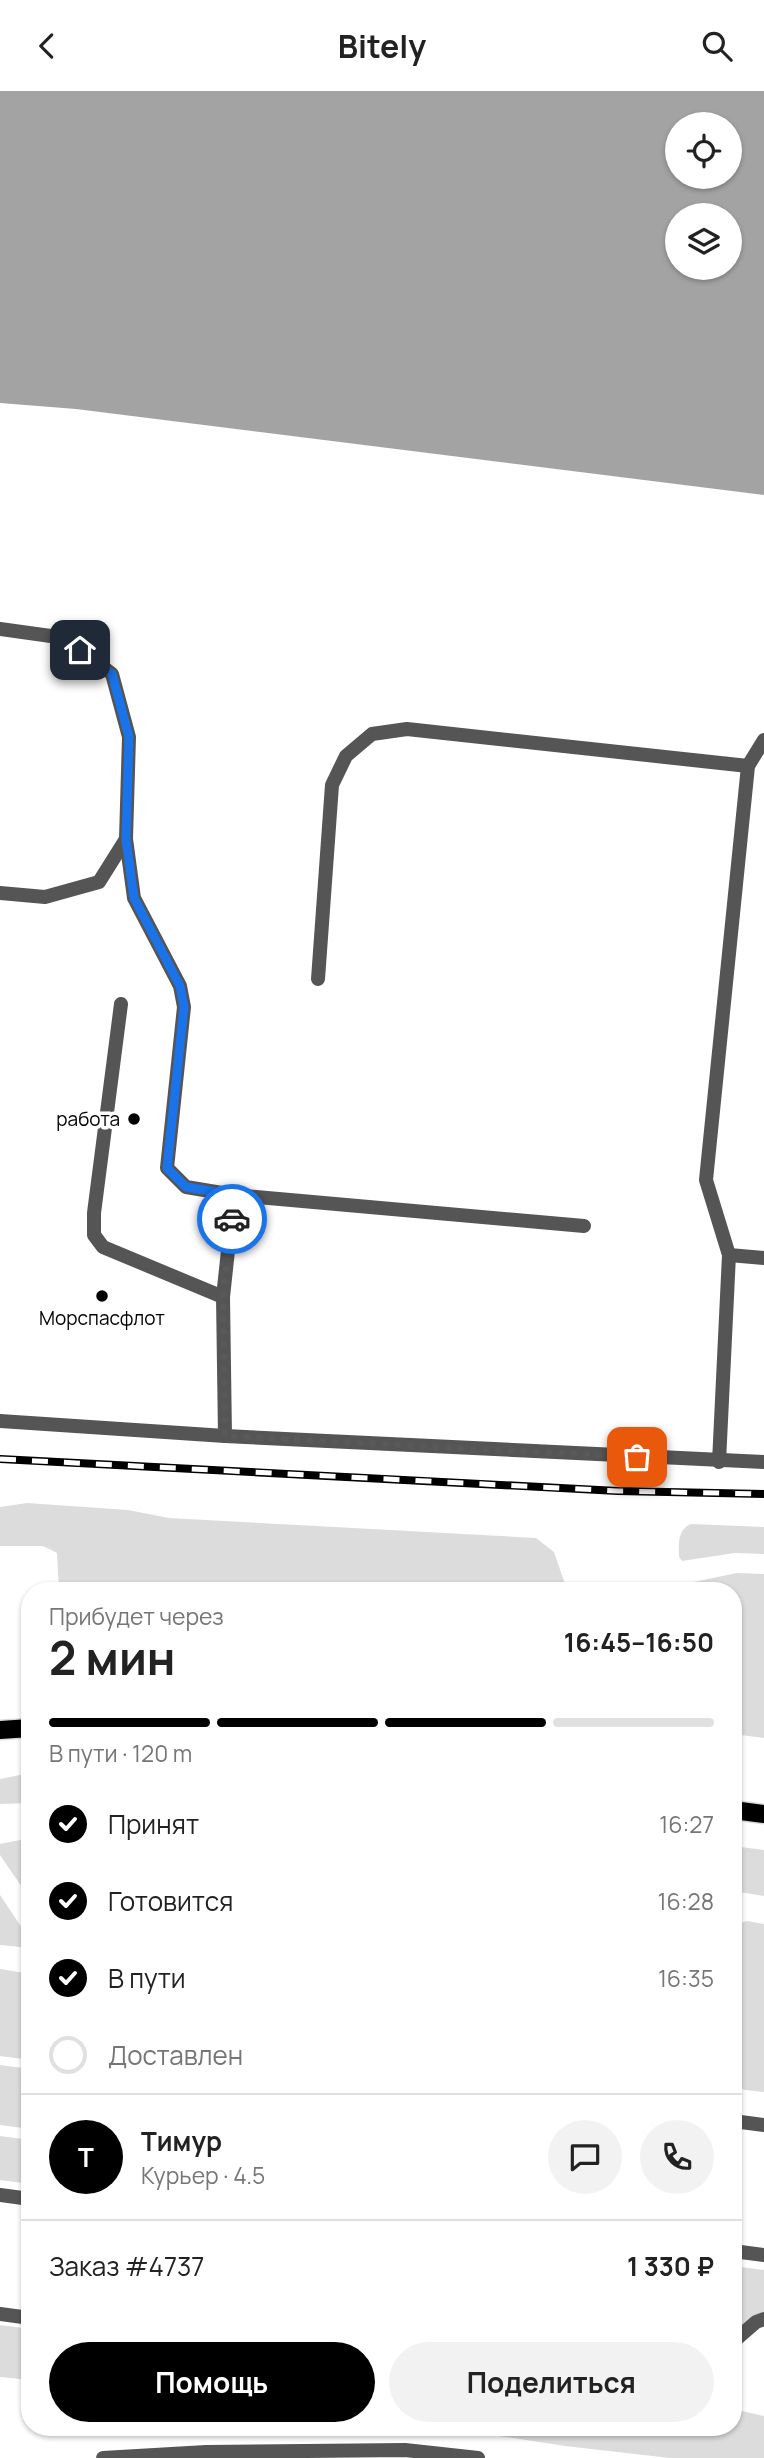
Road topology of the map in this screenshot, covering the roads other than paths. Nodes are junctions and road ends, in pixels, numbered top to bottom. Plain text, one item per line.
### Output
1 (0, 629) edge
2 (764, 740) edge
3 (748, 766) junction
4 (126, 839) junction
5 (0, 893) edge
6 (318, 979) dead end
7 (121, 1004) dead end
8 (234, 1195) junction
9 (584, 1226) dead end
10 (729, 1255) junction
11 (764, 1258) edge
12 (223, 1297) junction
13 (0, 1421) edge
14 (225, 1436) junction
15 (719, 1462) junction
16 (764, 1462) edge
17 (21, 1729) edge
18 (0, 1730) edge
19 (742, 1811) edge
20 (764, 1814) edge
21 (742, 2121) edge
22 (764, 2125) edge
23 (0, 2195) edge
24 (21, 2198) edge
25 (742, 2252) edge
26 (764, 2255) edge
27 (0, 2314) edge
28 (21, 2317) edge
29 (764, 2319) edge
30 (742, 2334) edge
31 (103, 2458) edge
32 (478, 2458) edge

1 - 4 street
2 - 3 street
3 - 6 street
3 - 10 street
4 - 5 street
4 - 8 street
7 - 12 street
8 - 9 street
8 - 12 street
10 - 11 street
10 - 15 street
12 - 14 street
13 - 14 street
14 - 15 street
15 - 16 street
17 - 18 main road
19 - 20 main road
21 - 22 street
23 - 24 street
25 - 26 street
27 - 28 street
29 - 30 street
31 - 32 street

